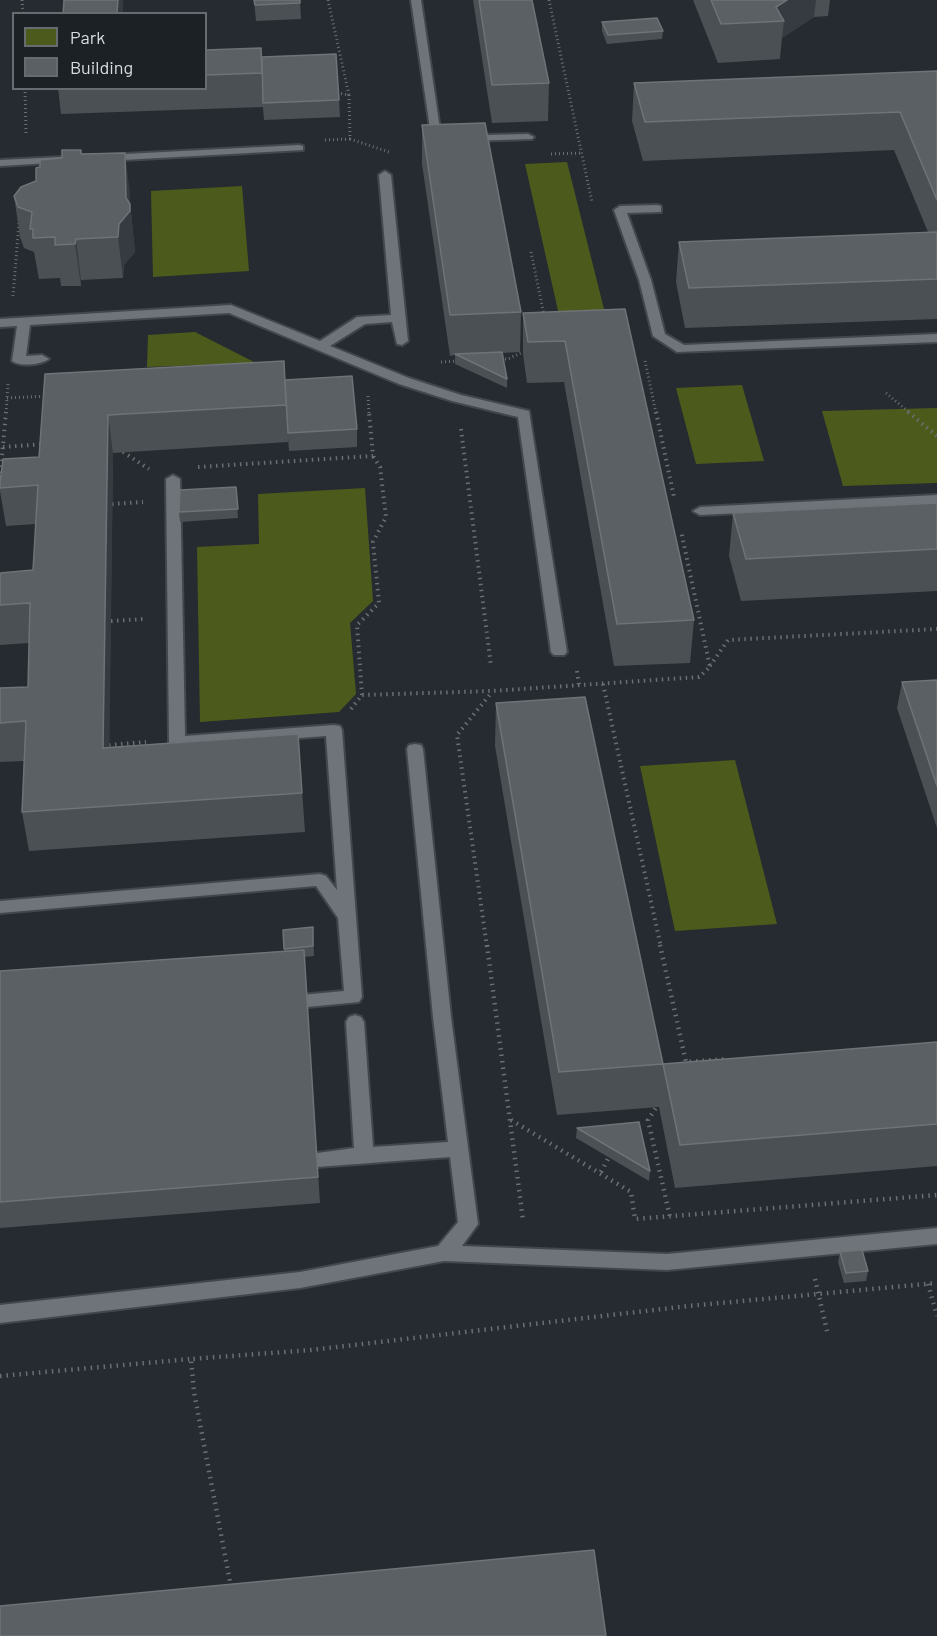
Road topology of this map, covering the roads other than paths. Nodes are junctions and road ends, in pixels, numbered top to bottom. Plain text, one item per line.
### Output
1 (416, 0) edge
2 (528, 136) dead end
3 (299, 148) dead end
4 (96, 159) edge
5 (72, 160) edge
6 (0, 163) edge
7 (385, 175) dead end
8 (657, 209) dead end
9 (398, 318) junction
10 (12, 322) edge
11 (937, 338) edge
12 (402, 340) dead end
13 (321, 346) junction
14 (42, 353) dead end
15 (173, 479) dead end
16 (937, 499) edge
17 (700, 511) dead end
18 (559, 652) dead end
19 (415, 749) dead end
20 (0, 907) edge
21 (347, 917) junction
22 (307, 1000) edge
23 (355, 1022) dead end
24 (459, 1149) junction
25 (364, 1155) junction
26 (317, 1159) edge
27 (937, 1236) edge
28 (444, 1253) junction
29 (0, 1314) edge

1 - 2 lane
3 - 4 lane
5 - 6 lane
7 - 9 lane
8 - 11 lane
9 - 12 lane
9 - 13 lane
10 - 13 lane
10 - 14 lane
13 - 18 lane
15 - 21 lane
16 - 17 lane
19 - 24 lane
20 - 21 lane
21 - 22 lane
23 - 25 lane
24 - 25 lane
24 - 28 lane
25 - 26 lane
27 - 28 lane
28 - 29 lane

